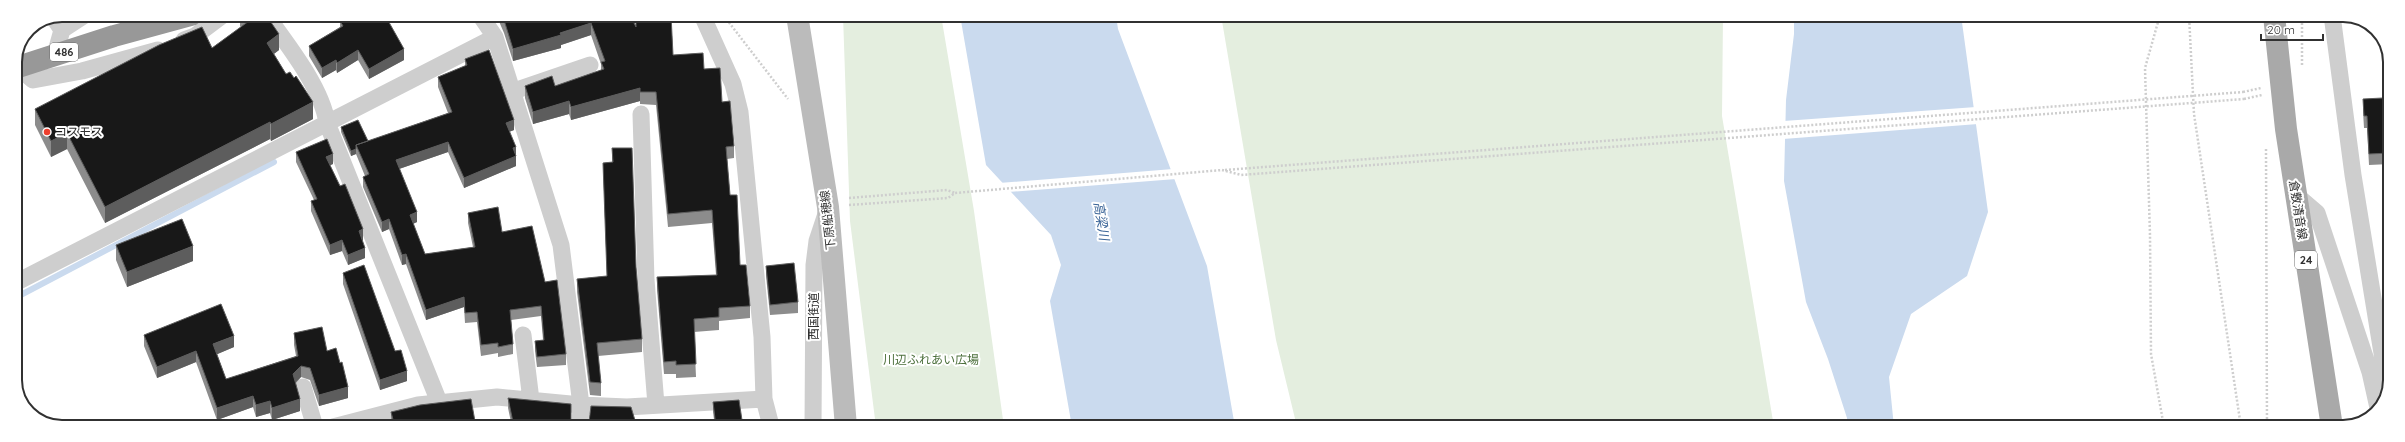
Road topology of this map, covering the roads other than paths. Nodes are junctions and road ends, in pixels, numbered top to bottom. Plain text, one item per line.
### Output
1 (165, 22) edge
2 (214, 22) edge
3 (271, 22) edge
4 (485, 22) edge
5 (705, 22) edge
6 (799, 22) edge
7 (2275, 22) edge
8 (2333, 22) edge
9 (58, 24) edge
10 (495, 37) junction
11 (55, 55) junction
12 (590, 65) dead end
13 (22, 66) edge
14 (22, 72) edge
15 (511, 92) junction
16 (641, 114) dead end
17 (327, 123) junction
18 (2296, 195) junction
19 (840, 204) junction
20 (22, 279) edge
21 (523, 335) dead end
22 (2383, 359) edge
23 (302, 387) dead end
24 (764, 399) junction
25 (531, 400) junction
26 (439, 402) junction
27 (2377, 402) edge
28 (582, 405) junction
29 (656, 405) junction
30 (313, 420) edge
31 (360, 420) edge
32 (581, 420) edge
33 (769, 420) edge
34 (813, 420) edge
35 (846, 420) edge
36 (2331, 420) edge

1 - 11 highway, 486
2 - 14 street
3 - 17 street
4 - 10 street
5 - 24 street
6 - 19 main road, 下原船穂線
7 - 18 main road, 倉敷清音線 / 24
8 - 22 street
9 - 11 street
10 - 15 street
10 - 17 street
11 - 13 highway, 486
12 - 15 street
15 - 28 street
16 - 29 street
17 - 20 street
17 - 26 street
18 - 27 street
18 - 36 main road, 倉敷清音線 / 24
19 - 34 street, 西国街道
19 - 35 main road, 下原船穂線
21 - 25 street
23 - 30 street
24 - 29 street
24 - 33 street
25 - 26 street
25 - 28 street
26 - 31 street
28 - 29 street
28 - 32 street

